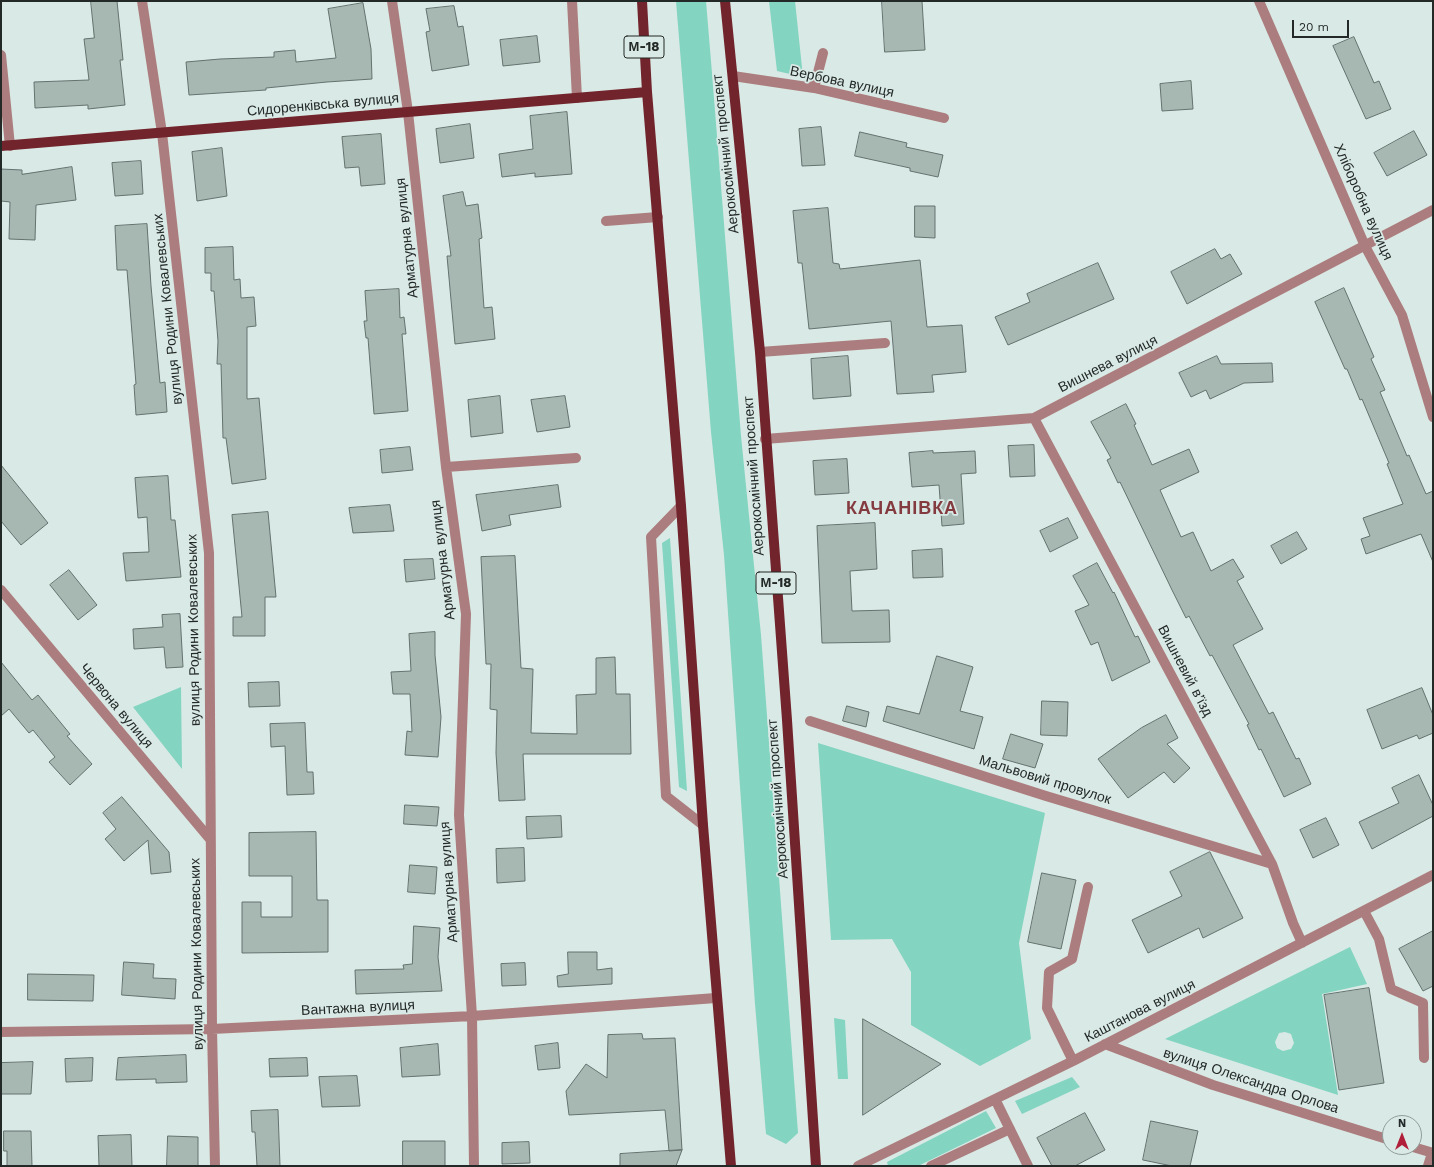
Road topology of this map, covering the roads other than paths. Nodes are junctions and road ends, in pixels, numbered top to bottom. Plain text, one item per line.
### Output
1 (142, 1) edge
2 (392, 1) edge
3 (572, 1) edge
4 (642, 1) edge
5 (725, 1) edge
6 (1260, 1) edge
7 (823, 54) dead end
8 (1, 55) edge
9 (732, 76) junction
10 (814, 88) junction
11 (647, 92) junction
12 (577, 98) junction
13 (408, 112) junction
14 (944, 118) dead end
15 (162, 133) junction
16 (6, 146) edge
17 (1433, 210) edge
18 (658, 217) junction
19 (606, 221) dead end
20 (1365, 246) junction
21 (885, 343) dead end
22 (760, 352) junction
23 (1433, 417) edge
24 (1034, 418) junction
25 (766, 439) junction
26 (576, 458) dead end
27 (446, 467) junction
28 (681, 506) junction
29 (1, 590) edge
30 (810, 721) dead end
31 (703, 825) junction
32 (210, 839) junction
33 (1272, 864) junction
34 (1433, 875) edge
35 (1088, 887) dead end
36 (1364, 911) junction
37 (1302, 943) junction
38 (716, 998) junction
39 (472, 1016) junction
40 (212, 1028) junction
41 (1, 1032) edge
42 (1105, 1044) junction
43 (1424, 1058) dead end
44 (1073, 1061) junction
45 (995, 1099) junction
46 (1010, 1129) junction
47 (1382, 1138) edge
48 (1422, 1150) edge
49 (1432, 1153) edge
50 (215, 1166) edge
51 (474, 1166) edge
52 (730, 1166) edge
53 (816, 1166) edge
54 (858, 1166) edge
55 (931, 1166) edge
56 (1028, 1166) edge
57 (1428, 1166) edge

1 - 15 street, вулиця Родини Ковалевських
2 - 13 street, Арматурна вулиця
3 - 12 street
4 - 11 main road, М-18
5 - 9 main road, Аерокосмічний проспект / М-18
6 - 20 street, Хліборобна вулиця
7 - 10 street
8 - 16 street
9 - 10 street, Вербова вулиця
9 - 22 main road, Аерокосмічний проспект / М-18
10 - 14 street, Вербова вулиця
11 - 12 main road, Сидоренківська вулиця
11 - 18 main road, М-18
12 - 13 main road, Сидоренківська вулиця
13 - 15 main road, Сидоренківська вулиця
13 - 27 street, Арматурна вулиця
15 - 16 main road, Сидоренківська вулиця
15 - 32 street, вулиця Родини Ковалевських
17 - 20 street, Вишнева вулиця
18 - 19 street
18 - 28 main road, М-18
20 - 23 street, Хліборобна вулиця
20 - 24 street, Вишнева вулиця
21 - 22 street
22 - 25 main road, Аерокосмічний проспект / М-18
24 - 25 street, Вишнева вулиця
24 - 33 street, Вишневий в’їзд
25 - 53 main road, Аерокосмічний проспект / М-18
26 - 27 street
27 - 39 street, Арматурна вулиця
28 - 31 main road, М-18
28 - 31 street
29 - 32 street, Червона вулиця
30 - 33 street, Мальвовий провулок
31 - 38 main road, М-18
32 - 40 street, вулиця Родини Ковалевських
33 - 37 street, Вишневий в’їзд
34 - 36 street, Каштанова вулиця
35 - 44 street
36 - 37 street, Каштанова вулиця
36 - 43 street
37 - 42 street, Каштанова вулиця
38 - 39 street, Вантажна вулиця
38 - 52 main road, М-18
39 - 40 street, Вантажна вулиця
39 - 51 street, Арматурна вулиця
40 - 41 street, Вантажна вулиця
40 - 50 street, вулиця Родини Ковалевських
42 - 44 street, Каштанова вулиця
42 - 47 street, вулиця Олександра Орлова
44 - 45 street, Каштанова вулиця
45 - 46 street
45 - 54 street, Каштанова вулиця
46 - 55 street
46 - 56 street
48 - 49 street
49 - 57 street

